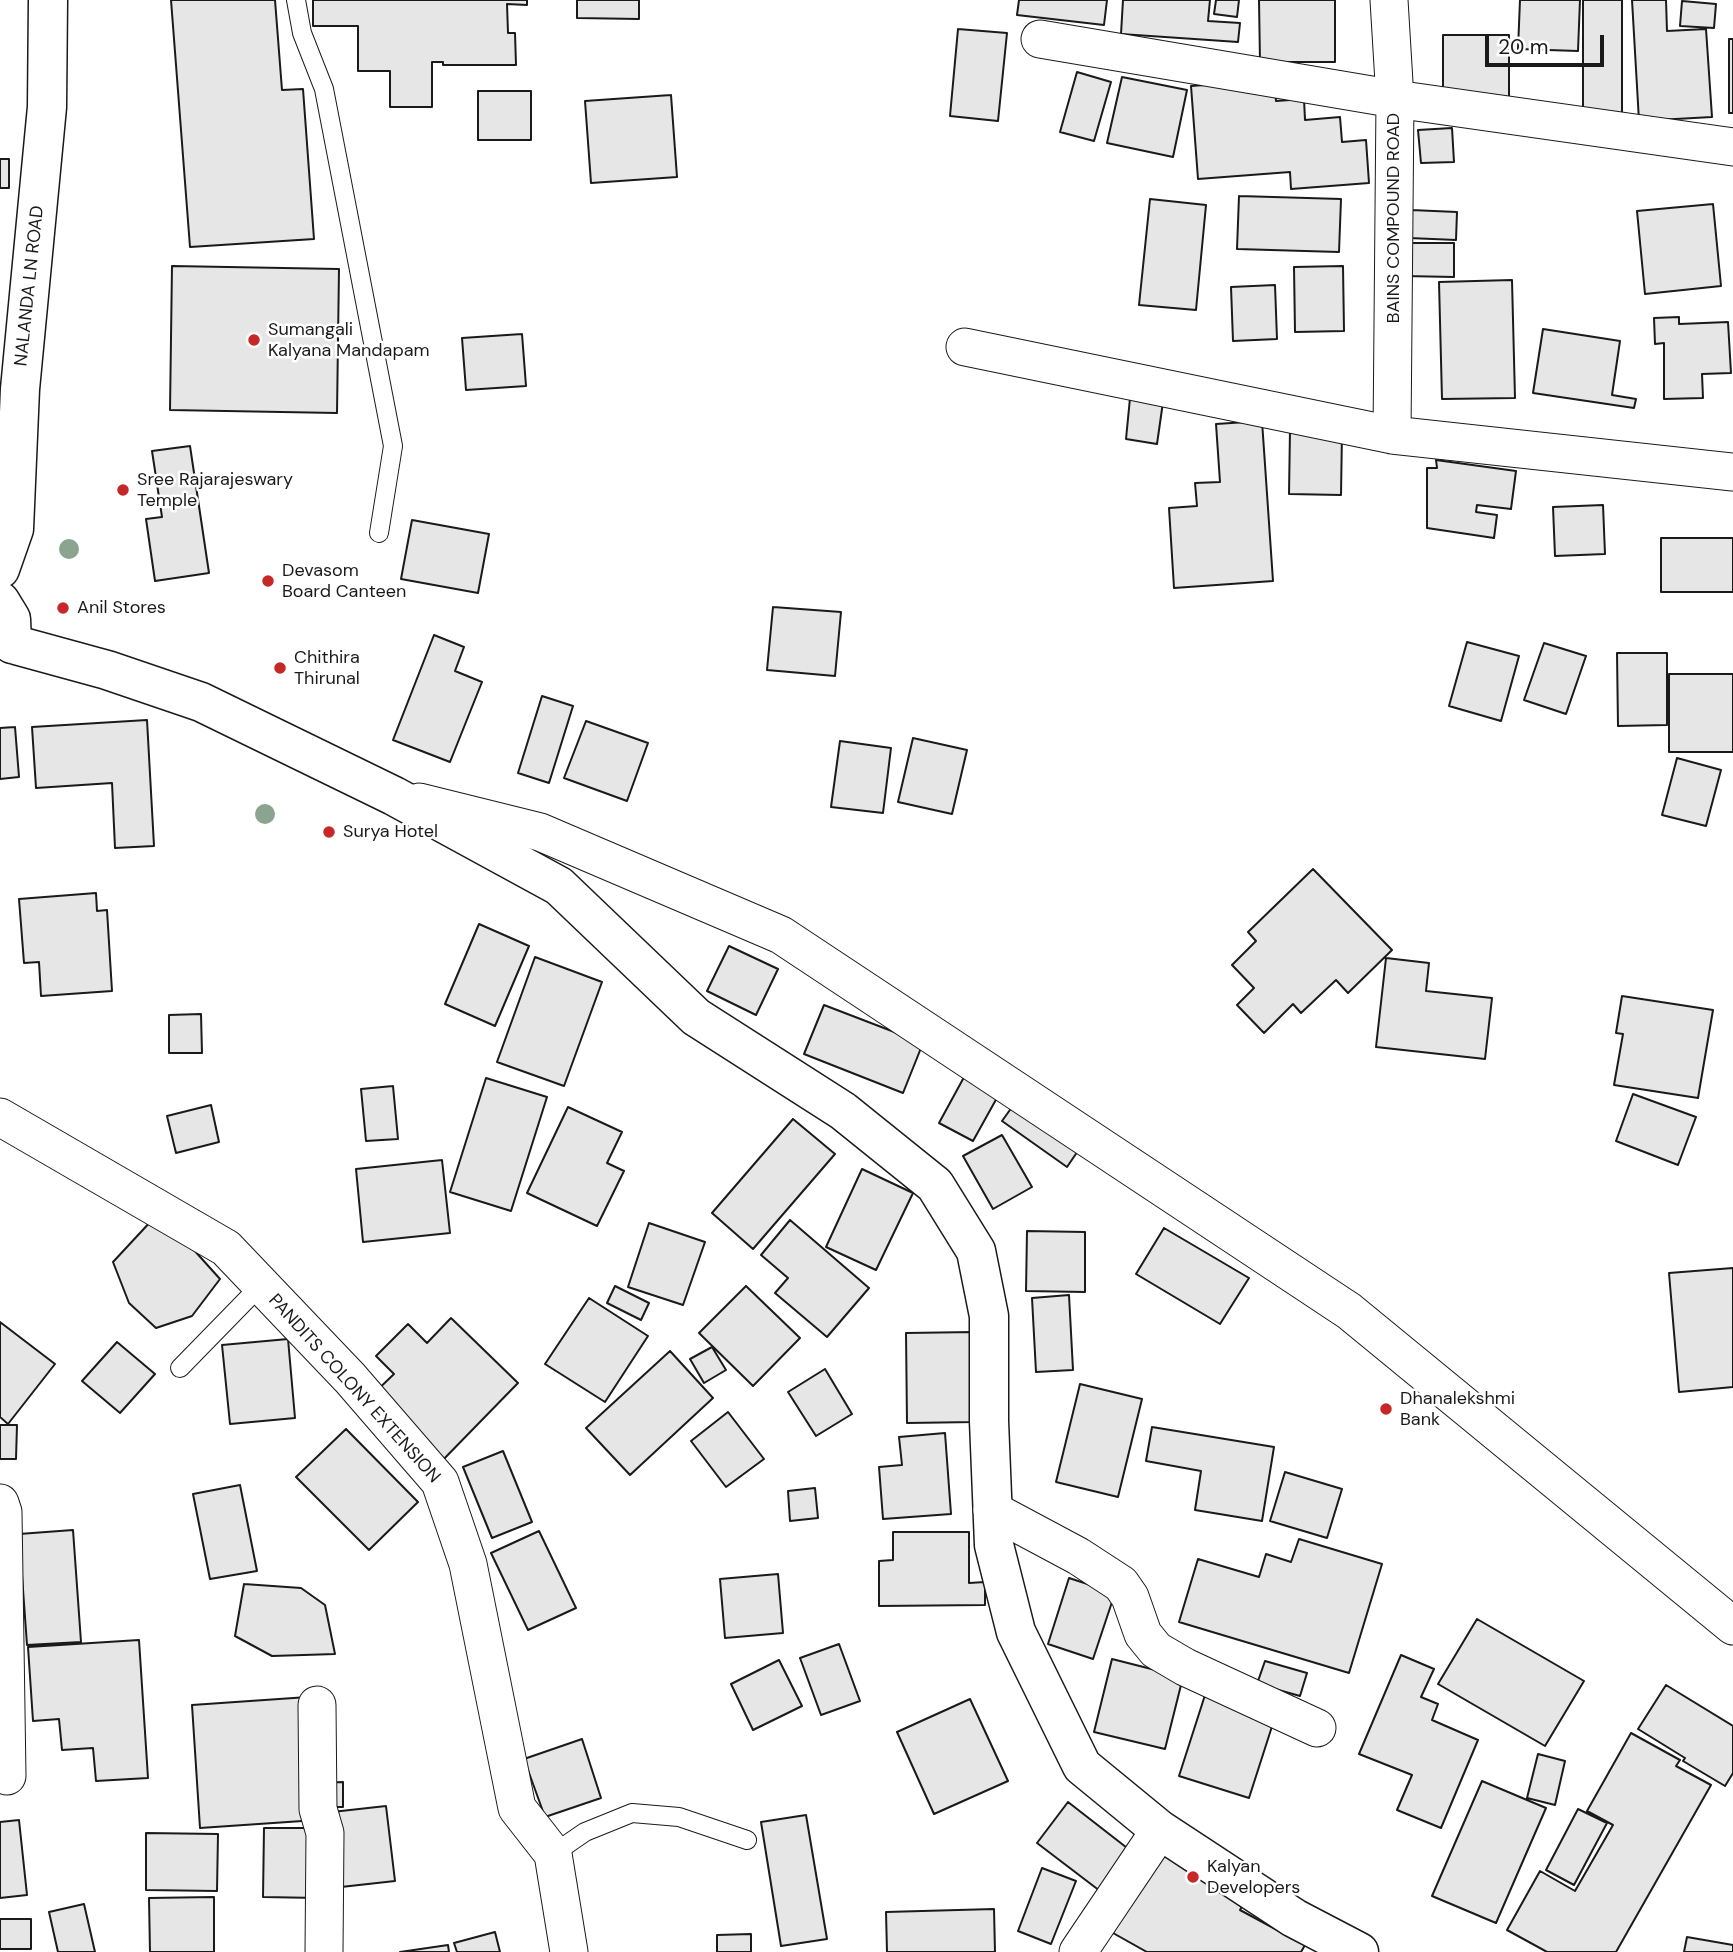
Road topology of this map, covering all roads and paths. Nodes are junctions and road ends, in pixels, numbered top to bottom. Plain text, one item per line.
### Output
1 (48, 0) edge
2 (296, 0) edge
3 (1389, 0) edge
4 (1041, 39) dead end
5 (1395, 99) junction
6 (1733, 148) edge
7 (965, 347) dead end
8 (1392, 435) junction
9 (1733, 472) edge
10 (379, 533) dead end
11 (0, 569) edge
12 (0, 601) edge
13 (6, 648) edge
14 (394, 796) junction
15 (0, 1117) edge
16 (261, 1285) junction
17 (180, 1368) dead end
18 (0, 1503) edge
19 (992, 1510) junction
20 (1733, 1626) edge
21 (317, 1705) dead end
22 (1317, 1728) dead end
23 (7, 1776) dead end
24 (1160, 1830) junction
25 (747, 1840) dead end
26 (553, 1854) junction
27 (324, 1952) edge
28 (569, 1952) edge
29 (1078, 1952) edge
30 (1359, 1952) edge

1 - 11 street, NALANDA LN ROAD
2 - 10 lane
3 - 5 street, BAINS COMPOUND ROAD
4 - 5 street
5 - 6 street
5 - 8 street, BAINS COMPOUND ROAD
7 - 8 street
8 - 9 street
12 - 13 street
13 - 14 street
14 - 19 street
14 - 20 street
15 - 16 street, PANDITS COLONY EXTENSION
16 - 17 lane
16 - 26 street, PANDITS COLONY EXTENSION
18 - 23 street
19 - 22 street
19 - 24 street
21 - 27 street
24 - 29 street
24 - 30 street
25 - 26 lane
26 - 28 street, PANDITS COLONY EXTENSION

